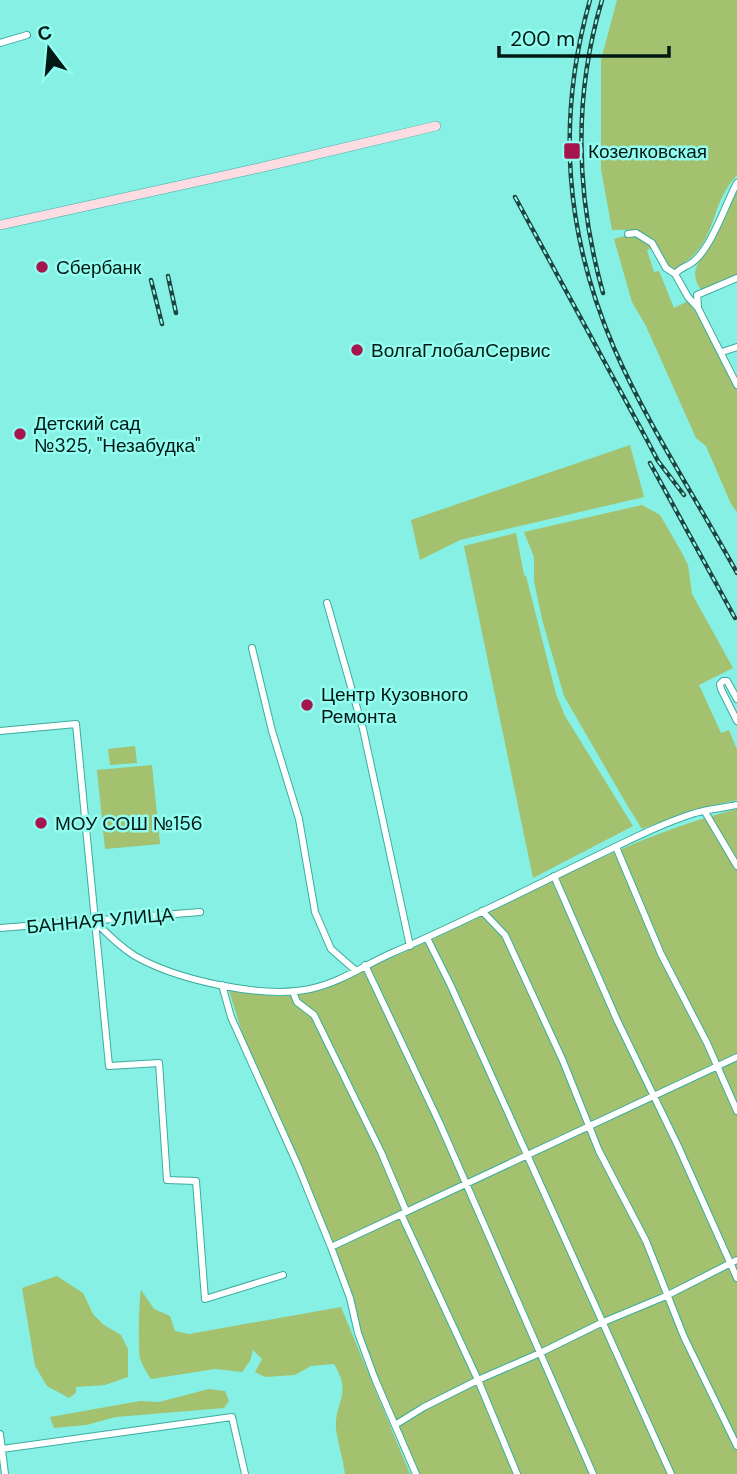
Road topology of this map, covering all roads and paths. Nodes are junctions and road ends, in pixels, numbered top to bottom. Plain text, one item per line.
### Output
1 (27, 35) dead end
2 (0, 43) edge
3 (436, 126) dead end
4 (737, 183) edge
5 (0, 225) edge
6 (628, 233) dead end
7 (675, 274) junction
8 (737, 278) edge
9 (698, 308) junction
10 (737, 347) edge
11 (722, 352) junction
12 (737, 385) edge
13 (327, 603) dead end
14 (252, 648) dead end
15 (737, 699) edge
16 (737, 721) edge
17 (0, 730) edge
18 (737, 805) edge
19 (705, 812) junction
20 (617, 846) junction
21 (737, 866) edge
22 (554, 876) junction
23 (482, 911) junction
24 (200, 912) dead end
25 (95, 921) junction
26 (0, 928) edge
27 (427, 938) junction
28 (410, 946) junction
29 (365, 965) junction
30 (355, 970) junction
31 (222, 985) junction
32 (293, 992) junction
33 (737, 1057) edge
34 (718, 1066) junction
35 (653, 1095) junction
36 (737, 1111) edge
37 (589, 1125) junction
38 (526, 1154) junction
39 (464, 1183) junction
40 (403, 1212) junction
41 (331, 1247) junction
42 (734, 1262) edge
43 (284, 1275) dead end
44 (737, 1278) edge
45 (666, 1296) junction
46 (601, 1323) junction
47 (540, 1353) junction
48 (478, 1380) junction
49 (395, 1425) junction
50 (0, 1434) edge
51 (737, 1446) edge
52 (2, 1449) junction
53 (5, 1474) edge
54 (245, 1474) edge
55 (416, 1474) edge
56 (517, 1474) edge
57 (593, 1474) edge
58 (671, 1474) edge

1 - 2 street
3 - 5 street
4 - 7 street
6 - 7 street
7 - 9 street
8 - 9 street
9 - 11 street
10 - 11 street
11 - 12 street
13 - 28 street
14 - 30 street
15 - 16 street
17 - 25 street
18 - 19 street
19 - 20 street
19 - 21 street
20 - 22 street
20 - 34 street
22 - 23 street
22 - 35 street
23 - 27 street
23 - 37 street
24 - 25 street, БАННАЯ УЛИЦА
25 - 26 street, БАННАЯ УЛИЦА
25 - 31 street
25 - 43 street
27 - 28 street
27 - 38 street
28 - 29 street
29 - 30 street
29 - 39 street
30 - 32 street
31 - 32 street
31 - 41 street
32 - 40 street
33 - 34 street
34 - 35 street
34 - 36 street
35 - 37 street
35 - 42 street
37 - 38 street
37 - 45 street
38 - 39 street
38 - 46 street
39 - 40 street
39 - 47 street
40 - 41 street
40 - 48 street
41 - 49 street
42 - 44 street
42 - 45 street
45 - 46 street
45 - 51 street
46 - 47 street
46 - 58 street
47 - 48 street
47 - 57 street
48 - 49 street
48 - 56 street
49 - 55 street
50 - 52 street
52 - 53 street
52 - 54 street

